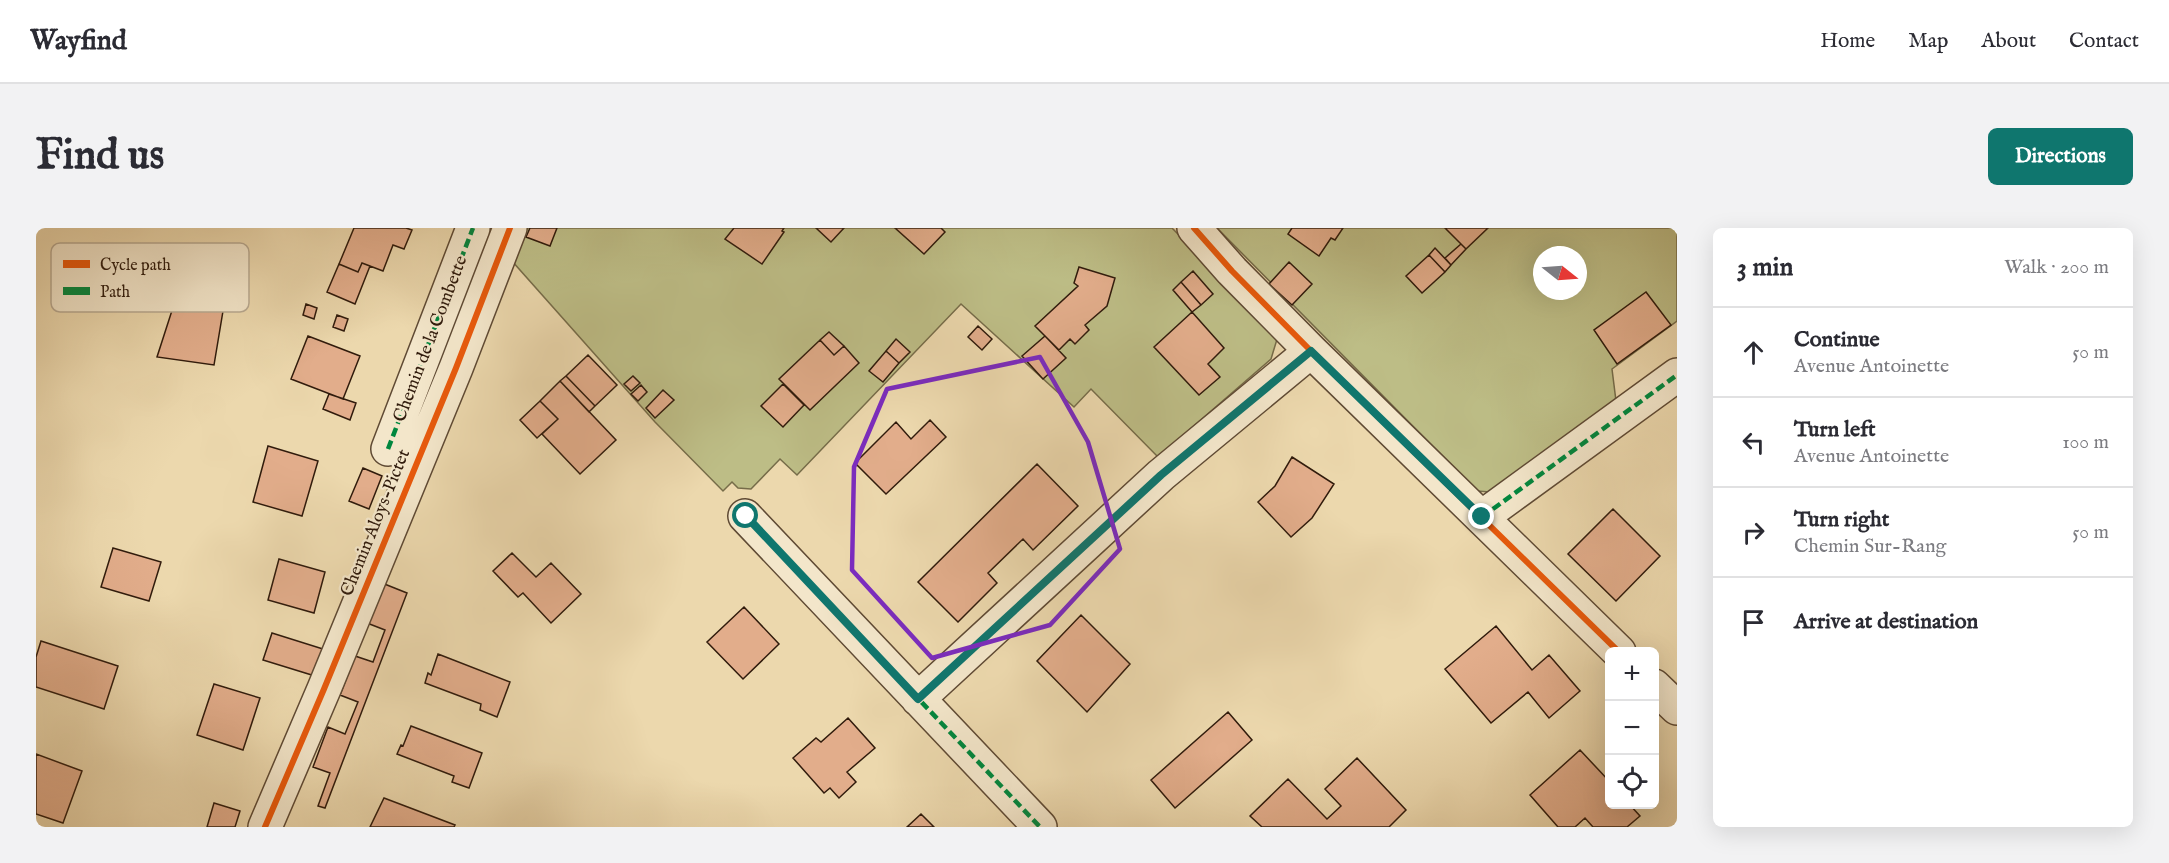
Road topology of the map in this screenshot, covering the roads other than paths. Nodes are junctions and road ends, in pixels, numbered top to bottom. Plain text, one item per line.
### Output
1 (473, 228) edge
2 (510, 228) edge
3 (1194, 228) edge
4 (1311, 351) junction
5 (1677, 375) edge
6 (388, 449) dead end
7 (746, 516) dead end
8 (1482, 517) junction
9 (1615, 647) edge
10 (1659, 691) edge
11 (918, 699) junction
12 (1677, 708) edge
13 (265, 827) edge
14 (1040, 827) edge

1 - 6 street, Chemin de la Combette
2 - 13 street, Chemin Aloys-Pictet
3 - 4 street
4 - 8 street
4 - 11 street
5 - 8 street
7 - 11 street
8 - 9 street
10 - 12 street
11 - 14 street

